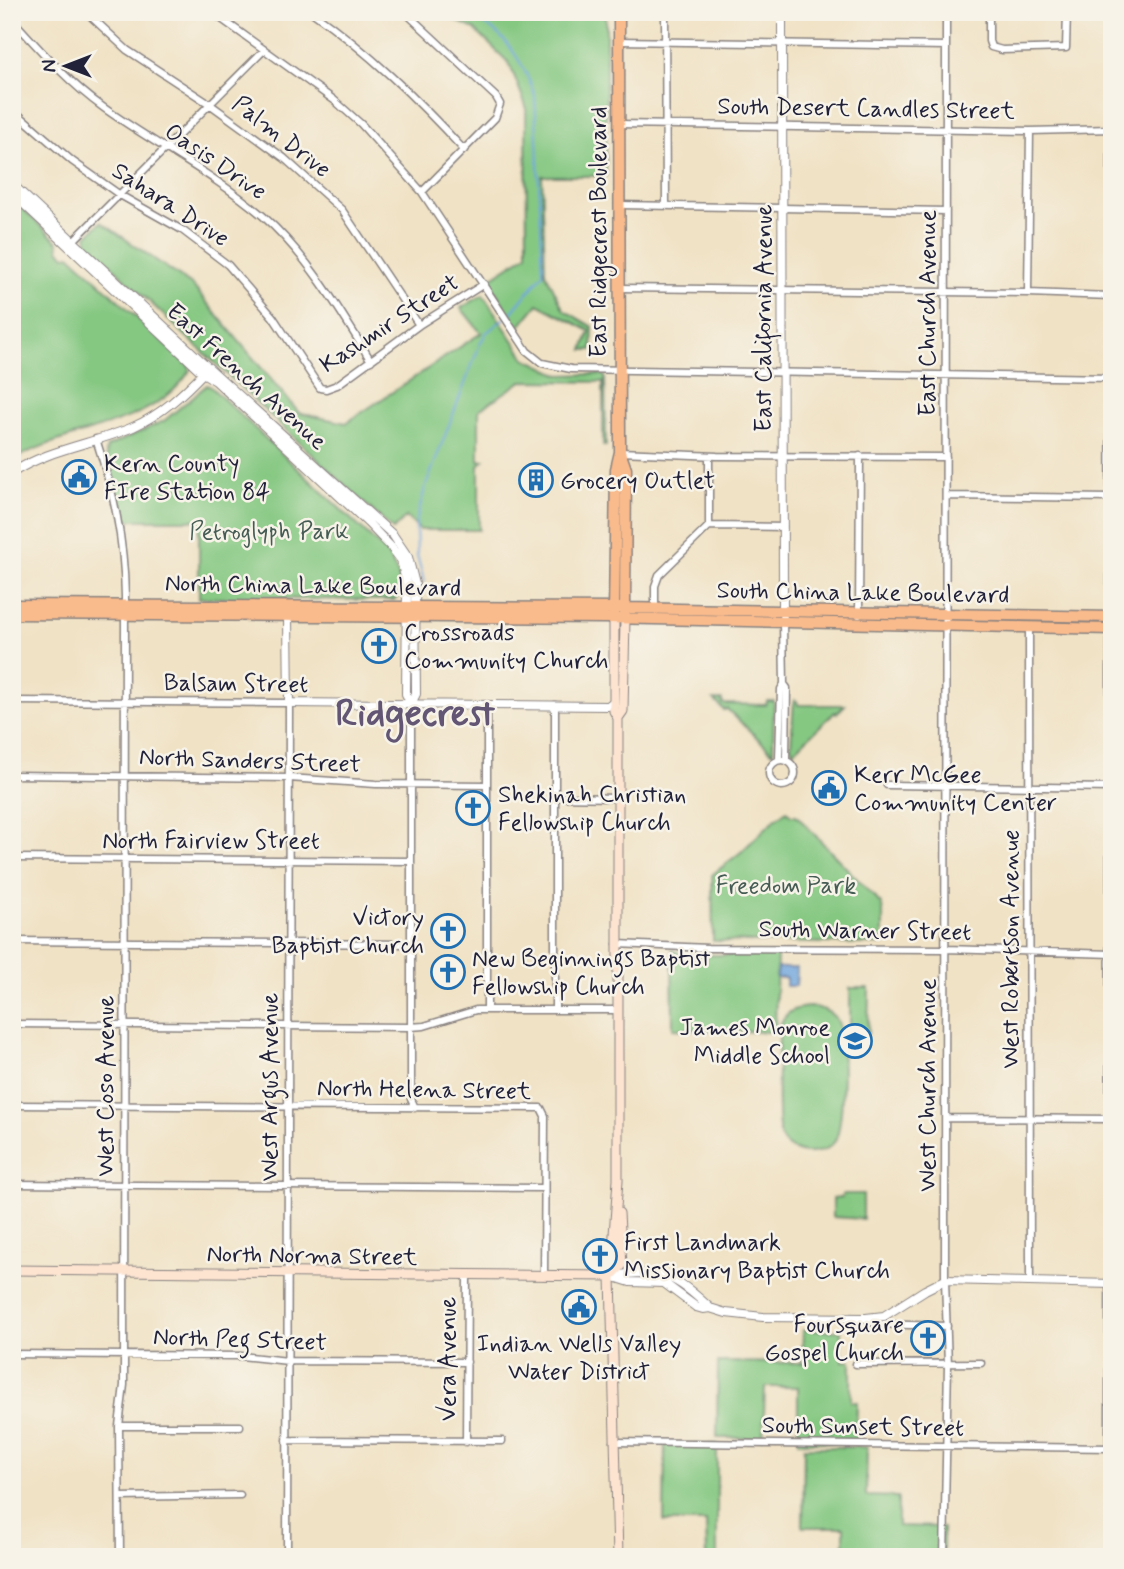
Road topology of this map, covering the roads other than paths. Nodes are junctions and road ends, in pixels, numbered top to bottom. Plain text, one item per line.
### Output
1 (86, 12) edge
2 (212, 12) edge
3 (312, 12) edge
4 (405, 12) edge
5 (619, 12) edge
6 (665, 12) edge
7 (782, 12) edge
8 (946, 12) edge
9 (989, 12) edge
10 (1067, 12) edge
11 (1111, 12) edge
12 (12, 19) edge
13 (619, 41) junction
14 (666, 42) junction
15 (783, 44) junction
16 (946, 46) junction
17 (264, 50) junction
18 (1111, 53) edge
19 (211, 105) junction
20 (12, 109) edge
21 (619, 124) junction
22 (665, 124) junction
23 (783, 126) junction
24 (946, 129) junction
25 (1111, 129) edge
26 (1030, 131) junction
27 (166, 150) junction
28 (464, 150) junction
29 (12, 184) edge
30 (422, 192) junction
31 (12, 193) edge
32 (120, 195) junction
33 (620, 205) junction
34 (666, 206) junction
35 (783, 207) junction
36 (946, 211) junction
37 (71, 243) junction
38 (484, 284) junction
39 (620, 288) junction
40 (782, 290) junction
41 (946, 293) junction
42 (1028, 293) junction
43 (1111, 296) edge
44 (419, 325) junction
45 (1111, 337) edge
46 (371, 361) junction
47 (206, 370) junction
48 (620, 370) junction
49 (782, 372) junction
50 (946, 375) junction
51 (1111, 378) edge
52 (315, 383) joint
53 (1111, 418) edge
54 (96, 439) junction
55 (620, 452) junction
56 (709, 456) junction
57 (860, 456) junction
58 (783, 457) junction
59 (946, 457) junction
60 (12, 473) edge
61 (946, 496) junction
62 (1111, 498) edge
63 (709, 526) junction
64 (783, 527) junction
65 (12, 605) edge
66 (342, 607) junction
67 (505, 607) junction
68 (655, 609) junction
69 (125, 610) junction
70 (411, 612) junction
71 (620, 613) junction
72 (859, 613) junction
73 (12, 614) edge
74 (288, 617) junction
75 (783, 617) junction
76 (1111, 617) edge
77 (462, 618) junction
78 (945, 620) junction
79 (1029, 621) junction
80 (859, 625) junction
81 (1111, 629) edge
82 (624, 694) junction
83 (12, 701) edge
84 (125, 701) junction
85 (614, 701) junction
86 (289, 703) junction
87 (411, 704) junction
88 (487, 705) junction
89 (555, 705) junction
90 (618, 718) junction
91 (783, 759) junction
92 (12, 775) edge
93 (125, 776) junction
94 (289, 778) junction
95 (410, 784) junction
96 (487, 785) junction
97 (887, 785) dead end
98 (946, 786) junction
99 (1028, 787) junction
100 (1111, 788) edge
101 (555, 797) junction
102 (618, 797) junction
103 (12, 858) edge
104 (124, 859) junction
105 (288, 860) junction
106 (410, 861) junction
107 (12, 941) edge
108 (124, 942) junction
109 (289, 943) junction
110 (410, 944) junction
111 (617, 944) junction
112 (946, 949) junction
113 (1030, 952) junction
114 (1110, 954) edge
115 (487, 1010) junction
116 (555, 1010) junction
117 (617, 1010) junction
118 (12, 1024) edge
119 (124, 1025) junction
120 (289, 1026) junction
121 (410, 1027) junction
122 (12, 1105) edge
123 (124, 1106) junction
124 (288, 1107) junction
125 (415, 1108) junction
126 (946, 1118) junction
127 (1029, 1119) junction
128 (1110, 1119) edge
129 (12, 1184) edge
130 (124, 1185) junction
131 (288, 1186) junction
132 (543, 1188) junction
133 (12, 1270) edge
134 (124, 1272) junction
135 (288, 1274) junction
136 (467, 1275) junction
137 (544, 1276) junction
138 (611, 1276) junction
139 (945, 1280) junction
140 (1031, 1282) junction
141 (1110, 1283) edge
142 (866, 1318) junction
143 (947, 1326) junction
144 (12, 1354) edge
145 (124, 1355) junction
146 (288, 1361) junction
147 (467, 1362) junction
148 (981, 1363) dead end
149 (856, 1364) dead end
150 (948, 1365) junction
151 (119, 1426) junction
152 (240, 1426) dead end
153 (287, 1440) junction
154 (502, 1441) dead end
155 (614, 1441) junction
156 (466, 1442) junction
157 (945, 1446) junction
158 (1110, 1448) edge
159 (240, 1496) dead end
160 (120, 1497) junction
161 (120, 1557) edge
162 (288, 1557) edge
163 (618, 1557) edge
164 (944, 1557) edge

1 - 19 street, Palm Drive
2 - 17 street
3 - 28 street
4 - 28 street
5 - 13 main road, East Ridgecrest Boulevard
6 - 14 street
7 - 15 street, East California Avenue
8 - 16 street, East Church Avenue
9 - 10 street
11 - 18 street
12 - 27 street, Oasis Drive
13 - 14 street
13 - 21 main road, East Ridgecrest Boulevard
14 - 15 street
14 - 22 street
15 - 16 street
15 - 23 street, East California Avenue
16 - 24 street, East Church Avenue
17 - 19 street
17 - 30 street
18 - 25 street
19 - 27 street
19 - 44 street, Palm Drive
20 - 32 street, Sahara Drive
21 - 22 street, South Desert Candles Street
21 - 33 main road, East Ridgecrest Boulevard
22 - 23 street, South Desert Candles Street
22 - 34 street
23 - 24 street, South Desert Candles Street
23 - 35 street, East California Avenue
24 - 26 street, South Desert Candles Street
24 - 36 street, East Church Avenue
25 - 26 street, South Desert Candles Street
25 - 43 street
26 - 42 street
27 - 32 street
27 - 46 street, Oasis Drive
28 - 30 street
29 - 37 street, East French Avenue
30 - 38 street
31 - 37 street, East French Avenue
32 - 37 street
32 - 52 street, Sahara Drive
33 - 34 street
33 - 39 main road, East Ridgecrest Boulevard
34 - 35 street
35 - 36 street
35 - 40 street, East California Avenue
36 - 41 street, East Church Avenue
37 - 47 street, East French Avenue
38 - 44 street, Kashmir Street
38 - 48 street
39 - 40 street
39 - 48 main road, East Ridgecrest Boulevard
40 - 41 street
40 - 49 street, East California Avenue
41 - 42 street
41 - 50 street, East Church Avenue
42 - 43 street
43 - 45 street
44 - 46 street, Kashmir Street
45 - 51 street
46 - 52 street, Kashmir Street
47 - 54 street
47 - 70 street, East French Avenue
48 - 49 street
48 - 55 main road, East Ridgecrest Boulevard
49 - 50 street
49 - 58 street, East California Avenue
50 - 51 street
50 - 59 street, East Church Avenue
51 - 53 street
53 - 62 street
54 - 60 street
54 - 69 street, West Coso Avenue
55 - 56 street
55 - 71 main road, East Ridgecrest Boulevard
56 - 58 street
56 - 63 street
57 - 58 street
57 - 59 street
57 - 72 street
58 - 64 street, East California Avenue
59 - 61 street, East Church Avenue
61 - 62 street
61 - 78 street, East Church Avenue
62 - 76 street
63 - 64 street
63 - 68 street
64 - 75 street, East California Avenue
65 - 69 main road, North China Lake Boulevard
66 - 69 main road, North China Lake Boulevard
66 - 70 main road, North China Lake Boulevard
66 - 74 main road
67 - 70 main road, North China Lake Boulevard
67 - 71 main road, North China Lake Boulevard
67 - 77 main road
68 - 71 main road, South China Lake Boulevard
68 - 75 main road, South China Lake Boulevard
69 - 73 main road, North China Lake Boulevard
69 - 74 main road, North China Lake Boulevard
69 - 84 street, West Coso Avenue
70 - 74 main road, North China Lake Boulevard
70 - 77 main road, North China Lake Boulevard
70 - 87 street, East French Avenue
71 - 75 main road, South China Lake Boulevard
71 - 77 main road, North China Lake Boulevard
71 - 82 main road
71 - 85 main road
72 - 75 main road, South China Lake Boulevard
72 - 78 main road, South China Lake Boulevard
72 - 80 street
74 - 86 street, West Argus Avenue
75 - 80 main road, South China Lake Boulevard
75 - 91 street
76 - 79 main road, South China Lake Boulevard
76 - 81 street
78 - 79 main road, South China Lake Boulevard
78 - 80 main road, South China Lake Boulevard
78 - 98 street, West Church Avenue
79 - 81 main road, South China Lake Boulevard
79 - 99 street, West Robertson Avenue
81 - 100 street
82 - 85 street, Balsam Street
82 - 90 main road
83 - 84 street, Balsam Street
84 - 86 street, Balsam Street
84 - 93 street, West Coso Avenue
85 - 89 street, Balsam Street
85 - 90 main road
86 - 87 street, Balsam Street
86 - 94 street, West Argus Avenue
87 - 88 street, Balsam Street
87 - 95 street
88 - 89 street, Balsam Street
88 - 96 street
89 - 101 street
90 - 102 main road
91 - 91 street
92 - 93 street, North Sanders Street
93 - 94 street, North Sanders Street
93 - 104 street, West Coso Avenue
94 - 95 street, North Sanders Street
94 - 105 street, West Argus Avenue
95 - 96 street, North Sanders Street
95 - 106 street
96 - 115 street
97 - 98 street
98 - 99 street
98 - 112 street, West Church Avenue
99 - 100 street
99 - 113 street, West Robertson Avenue
100 - 114 street
101 - 102 street
101 - 116 street
102 - 111 main road
103 - 104 street, North Fairview Street
104 - 105 street, North Fairview Street
104 - 108 street, West Coso Avenue
105 - 106 street, North Fairview Street
105 - 109 street, West Argus Avenue
106 - 110 street
107 - 108 street
108 - 109 street
108 - 119 street, West Coso Avenue
109 - 110 street
109 - 120 street, West Argus Avenue
110 - 121 street
111 - 112 street, South Warner Street
111 - 117 main road
112 - 113 street, South Warner Street
112 - 126 street, West Church Avenue
113 - 114 street, South Warner Street
113 - 127 street, West Robertson Avenue
114 - 128 street
115 - 116 street
115 - 121 street
116 - 117 street
117 - 138 main road
118 - 119 street
119 - 120 street
119 - 123 street, West Coso Avenue
120 - 121 street
120 - 124 street, West Argus Avenue
121 - 125 street
122 - 123 street, North Helena Street
123 - 124 street, North Helena Street
123 - 130 street, West Coso Avenue
124 - 125 street, North Helena Street
124 - 131 street, West Argus Avenue
125 - 132 street, North Helena Street
126 - 127 street
126 - 139 street, West Church Avenue
127 - 128 street
127 - 140 street, West Robertson Avenue
128 - 141 street
129 - 130 street
130 - 131 street
130 - 134 street, West Coso Avenue
131 - 132 street
131 - 135 street, West Argus Avenue
132 - 137 street
133 - 134 main road, North Norma Street
134 - 135 main road, North Norma Street
134 - 145 street, West Coso Avenue
135 - 136 main road, North Norma Street
135 - 146 street, West Argus Avenue
136 - 137 main road, North Norma Street
136 - 147 street, Vera Avenue
137 - 138 main road, North Norma Street
138 - 142 street
138 - 155 main road
139 - 140 street
139 - 142 street
139 - 143 street, West Church Avenue
140 - 141 street
141 - 158 street
142 - 143 street
143 - 150 street, West Church Avenue
144 - 145 street, North Peg Street
145 - 146 street, North Peg Street
145 - 151 street, West Coso Avenue
146 - 147 street, North Peg Street
146 - 153 street, West Argus Avenue
147 - 156 street, Vera Avenue
148 - 150 street
149 - 150 street
150 - 157 street, West Church Avenue
151 - 152 street
151 - 160 street, West Coso Avenue
153 - 156 street
153 - 162 street, West Argus Avenue
154 - 156 street
155 - 157 street, South Sunset Street
155 - 163 main road
157 - 158 street, South Sunset Street
157 - 164 street, West Church Avenue
159 - 160 street
160 - 161 street, West Coso Avenue

